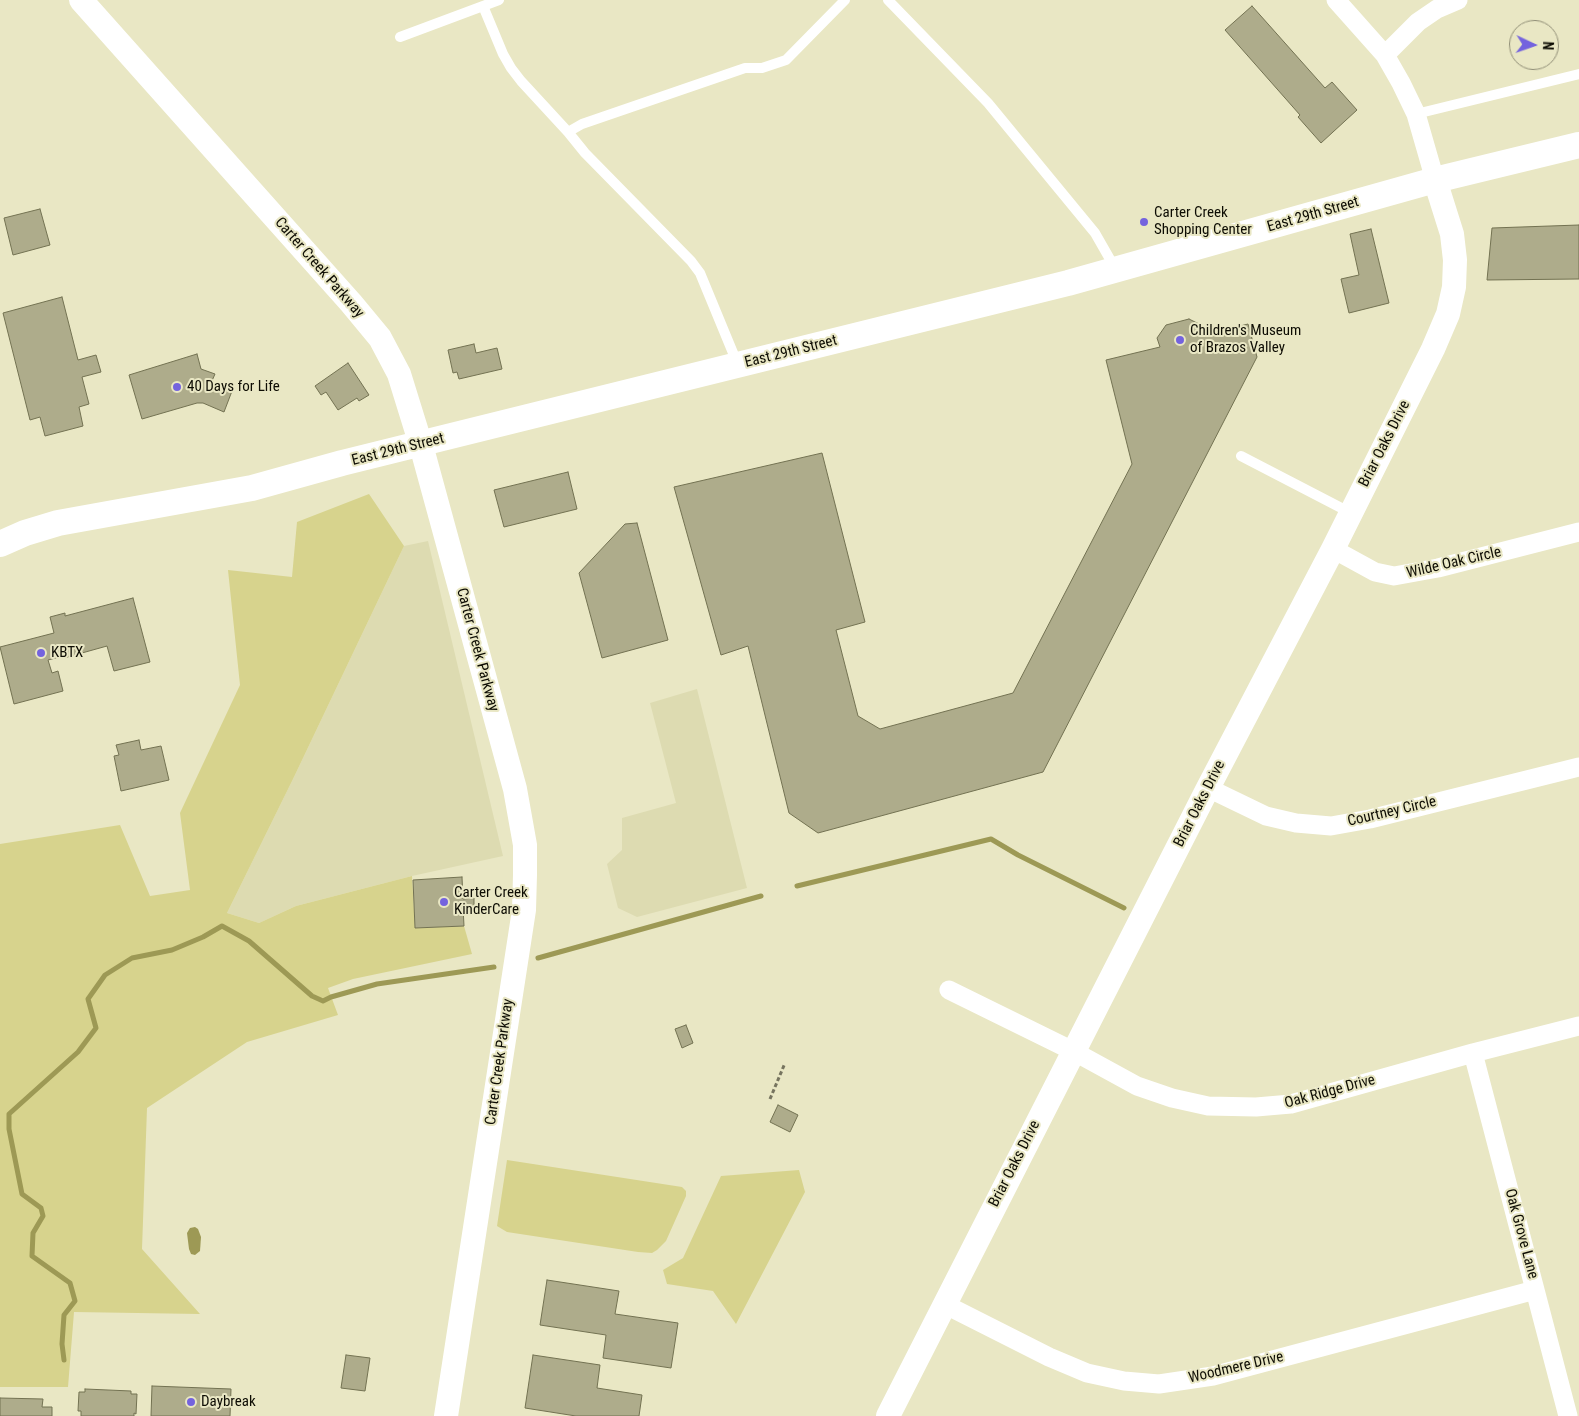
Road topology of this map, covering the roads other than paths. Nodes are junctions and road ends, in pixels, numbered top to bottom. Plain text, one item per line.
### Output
1 (81, 0) edge
2 (499, 0) edge
3 (845, 0) edge
4 (888, 0) edge
5 (1336, 0) edge
6 (1458, 0) edge
7 (483, 6) junction
8 (400, 37) dead end
9 (1385, 54) junction
10 (1579, 74) edge
11 (1416, 114) junction
12 (568, 132) junction
13 (1579, 144) edge
14 (1435, 180) junction
15 (1115, 268) junction
16 (738, 365) junction
17 (421, 444) junction
18 (1241, 456) dead end
19 (1351, 513) junction
20 (1579, 532) edge
21 (0, 544) edge
22 (1333, 549) junction
23 (1579, 767) edge
24 (1208, 788) junction
25 (949, 990) dead end
26 (1579, 1026) edge
27 (1073, 1051) junction
28 (1473, 1053) junction
29 (1535, 1290) junction
30 (944, 1304) junction
31 (446, 1416) edge
32 (888, 1416) edge
33 (1568, 1416) edge

1 - 17 street, Carter Creek Parkway
2 - 7 lane
3 - 12 lane
4 - 15 lane
5 - 9 street
6 - 9 street
7 - 8 lane
7 - 12 lane
9 - 11 street
10 - 11 lane
11 - 14 street
12 - 16 lane
13 - 14 main road, East 29th Street
14 - 15 main road, East 29th Street
14 - 19 street, Briar Oaks Drive
15 - 16 main road, East 29th Street
16 - 17 main road, East 29th Street
17 - 21 main road, East 29th Street
17 - 31 street, Carter Creek Parkway
18 - 19 lane
19 - 22 street, Briar Oaks Drive
20 - 22 street, Wilde Oak Circle
22 - 24 street, Briar Oaks Drive
23 - 24 street, Courtney Circle
24 - 27 street, Briar Oaks Drive
25 - 27 street, Oak Ridge Drive
26 - 28 street, Oak Ridge Drive
27 - 28 street, Oak Ridge Drive
27 - 30 street, Briar Oaks Drive
28 - 29 street, Oak Grove Lane
29 - 30 street, Woodmere Drive
29 - 33 street, Oak Grove Lane
30 - 32 street, Briar Oaks Drive

